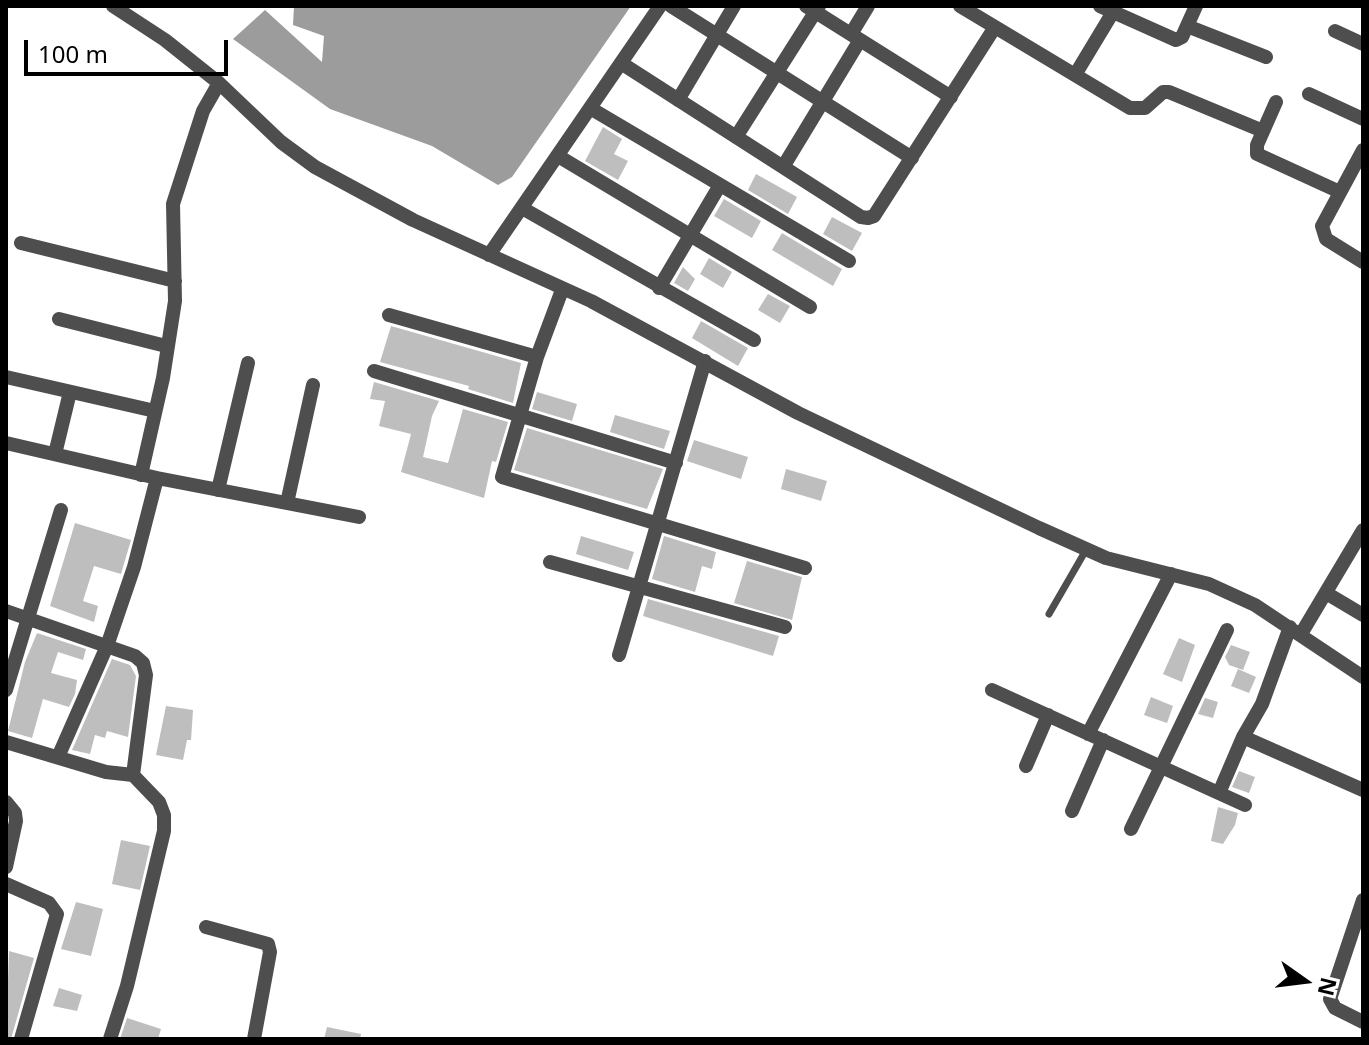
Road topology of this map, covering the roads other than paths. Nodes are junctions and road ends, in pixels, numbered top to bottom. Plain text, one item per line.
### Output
1 (113, 6) edge
2 (660, 6) edge
3 (671, 6) edge
4 (734, 6) edge
5 (868, 6) edge
6 (960, 6) edge
7 (1196, 6) edge
8 (814, 8) edge
9 (1107, 9) edge
10 (1187, 26) junction
11 (995, 27) junction
12 (1335, 31) dead end
13 (716, 35) junction
14 (856, 37) junction
15 (1363, 44) edge
16 (1266, 57) dead end
17 (621, 63) junction
18 (776, 74) junction
19 (1075, 75) junction
20 (219, 83) junction
21 (1309, 94) dead end
22 (951, 97) junction
23 (678, 100) junction
24 (1276, 102) dead end
25 (822, 104) junction
26 (590, 108) junction
27 (1363, 119) edge
28 (1263, 131) junction
29 (736, 137) junction
30 (1363, 150) edge
31 (558, 156) junction
32 (912, 158) junction
33 (783, 167) junction
34 (720, 185) junction
35 (1340, 192) junction
36 (522, 208) junction
37 (691, 233) junction
38 (21, 243) dead end
39 (489, 255) junction
40 (849, 261) dead end
41 (1363, 262) edge
42 (175, 281) junction
43 (659, 288) junction
44 (562, 290) junction
45 (810, 307) dead end
46 (389, 315) dead end
47 (59, 319) dead end
48 (754, 340) dead end
49 (166, 346) junction
50 (537, 357) junction
51 (705, 361) junction
52 (248, 363) dead end
53 (374, 371) dead end
54 (6, 377) edge
55 (313, 385) dead end
56 (70, 392) junction
57 (155, 411) junction
58 (518, 417) junction
59 (6, 443) edge
60 (55, 454) junction
61 (676, 463) junction
62 (141, 475) junction
63 (157, 478) junction
64 (218, 490) junction
65 (287, 503) junction
66 (61, 510) dead end
67 (359, 517) dead end
68 (658, 526) junction
69 (1363, 530) edge
70 (1086, 550) junction
71 (550, 562) dead end
72 (805, 568) dead end
73 (1171, 574) junction
74 (639, 588) junction
75 (1326, 593) junction
76 (6, 611) edge
77 (1049, 614) dead end
78 (1363, 615) edge
79 (28, 619) junction
80 (785, 627) dead end
81 (1227, 630) dead end
82 (1295, 631) junction
83 (107, 646) junction
84 (619, 655) dead end
85 (1363, 677) edge
86 (6, 690) edge
87 (992, 690) dead end
88 (1048, 715) junction
89 (1096, 737) junction
90 (1243, 737) junction
91 (6, 742) edge
92 (58, 757) junction
93 (1026, 766) dead end
94 (1159, 766) junction
95 (133, 775) junction
96 (1363, 790) edge
97 (1219, 793) junction
98 (6, 802) edge
99 (1245, 805) dead end
100 (1072, 811) dead end
101 (1131, 829) dead end
102 (6, 867) edge
103 (6, 884) edge
104 (1363, 900) edge
105 (1360, 916) edge
106 (206, 927) dead end
107 (1363, 1022) edge
108 (21, 1039) edge
109 (110, 1039) edge
110 (254, 1039) edge

1 - 20 street
2 - 17 street
3 - 13 street
4 - 13 street
5 - 14 street
6 - 11 street
7 - 10 street
8 - 14 street
8 - 18 street
9 - 10 street
9 - 19 street
10 - 16 street
11 - 19 street
11 - 22 street
12 - 15 street
13 - 18 street
13 - 23 street
14 - 22 street
14 - 25 street
17 - 23 street
17 - 26 street
18 - 25 street
18 - 29 street
19 - 28 street
20 - 39 street
20 - 42 street
21 - 27 street
22 - 32 street
23 - 29 street
24 - 28 street
25 - 32 street
25 - 33 street
26 - 31 street
26 - 34 street
28 - 35 street
29 - 33 street
30 - 35 street
31 - 36 street
31 - 37 street
32 - 33 street
34 - 37 street
34 - 40 street
35 - 41 street
36 - 39 street
36 - 43 street
37 - 43 street
37 - 45 street
38 - 42 street
39 - 44 street
42 - 49 street
43 - 48 street
44 - 50 street
44 - 51 street
46 - 50 street
47 - 49 street
49 - 57 street
50 - 58 street
51 - 61 street
51 - 70 street
52 - 64 street
53 - 58 street
54 - 56 street
55 - 65 street
56 - 57 street
56 - 60 street
57 - 62 street
58 - 61 street
58 - 68 street
59 - 60 street
60 - 62 street
61 - 68 street
62 - 63 street
63 - 64 street
63 - 83 street
64 - 65 street
65 - 67 street
66 - 79 street
68 - 72 street
68 - 74 street
69 - 75 street
70 - 73 street
70 - 77 lane
71 - 74 street
73 - 82 street
73 - 89 street
74 - 80 street
74 - 84 street
75 - 78 street
75 - 82 street
76 - 79 street
79 - 83 street
79 - 86 street
81 - 94 street
82 - 85 street
82 - 90 street
83 - 92 street
83 - 95 street
87 - 88 street
88 - 89 street
88 - 93 street
89 - 94 street
89 - 100 street
90 - 96 street
90 - 97 street
91 - 92 street
92 - 95 street
94 - 97 street
94 - 101 street
95 - 109 street
97 - 99 street
98 - 102 street
103 - 108 street
104 - 105 street
105 - 107 street
106 - 110 street

